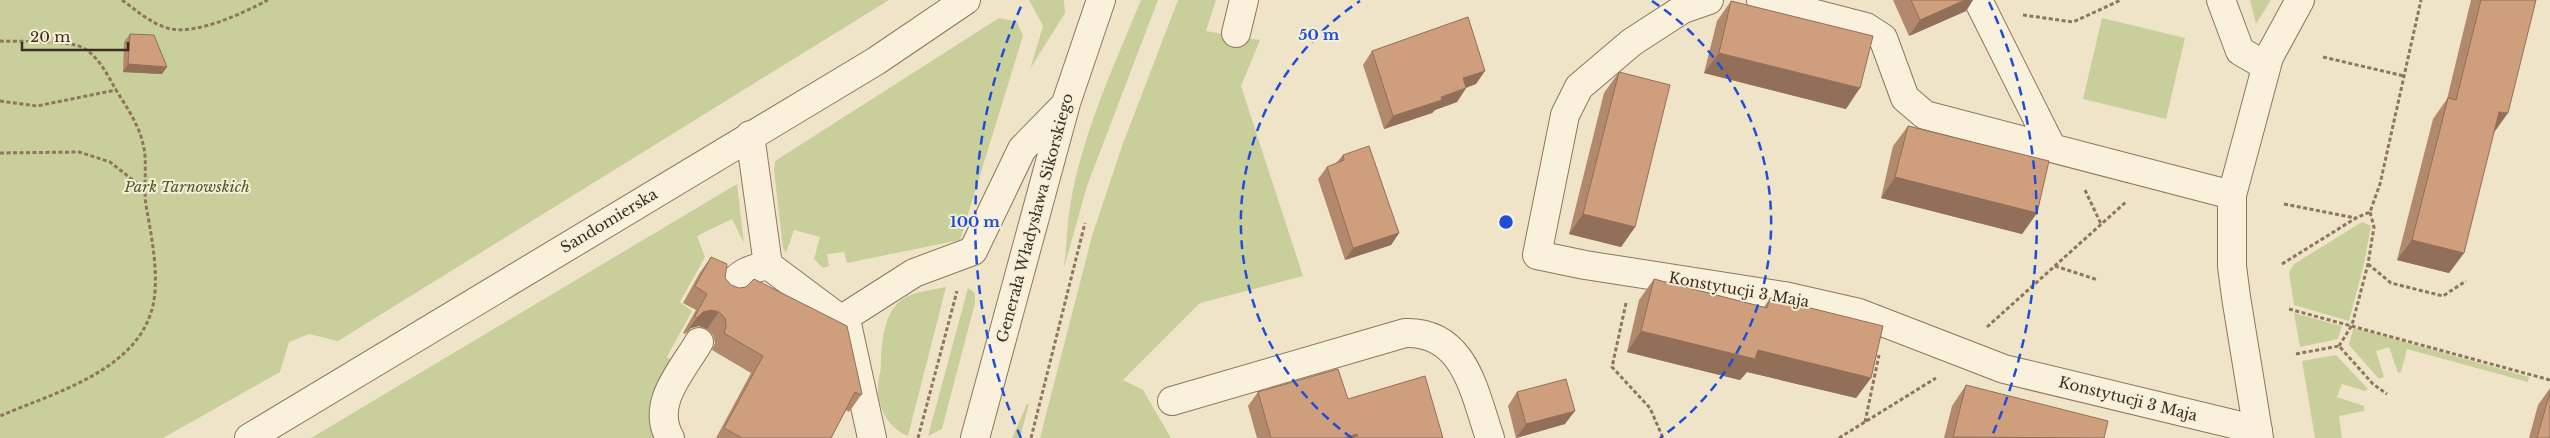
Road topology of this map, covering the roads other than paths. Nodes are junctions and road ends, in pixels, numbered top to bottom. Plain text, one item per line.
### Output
1 (966, 0) edge
2 (1101, 0) edge
3 (1244, 0) edge
4 (1709, 0) edge
5 (1761, 0) edge
6 (1978, 0) edge
7 (2221, 0) edge
8 (2300, 0) edge
9 (1236, 33) dead end
10 (2266, 66) junction
11 (1066, 103) junction
12 (750, 135) junction
13 (2051, 146) junction
14 (2232, 195) junction
15 (768, 265) junction
16 (728, 289) edge
17 (842, 319) junction
18 (700, 342) dead end
19 (1172, 401) dead end
20 (2258, 434) edge
21 (249, 438) edge
22 (670, 438) edge
23 (872, 438) edge
24 (975, 438) edge
25 (1490, 438) edge

1 - 12 street, Sandomierska
2 - 11 street, Generała Władysława Sikorskiego
3 - 9 street
4 - 20 street, Konstytucji 3 Maja
5 - 13 street
6 - 13 street
7 - 10 street
8 - 10 street, Konstytucji 3 Maja
10 - 14 street, Konstytucji 3 Maja
11 - 17 street
11 - 24 street, Generała Władysława Sikorskiego
12 - 15 street
12 - 21 street, Sandomierska
13 - 14 street
14 - 20 street, Konstytucji 3 Maja
15 - 16 street
15 - 17 street
17 - 23 street
18 - 22 street
19 - 25 street

